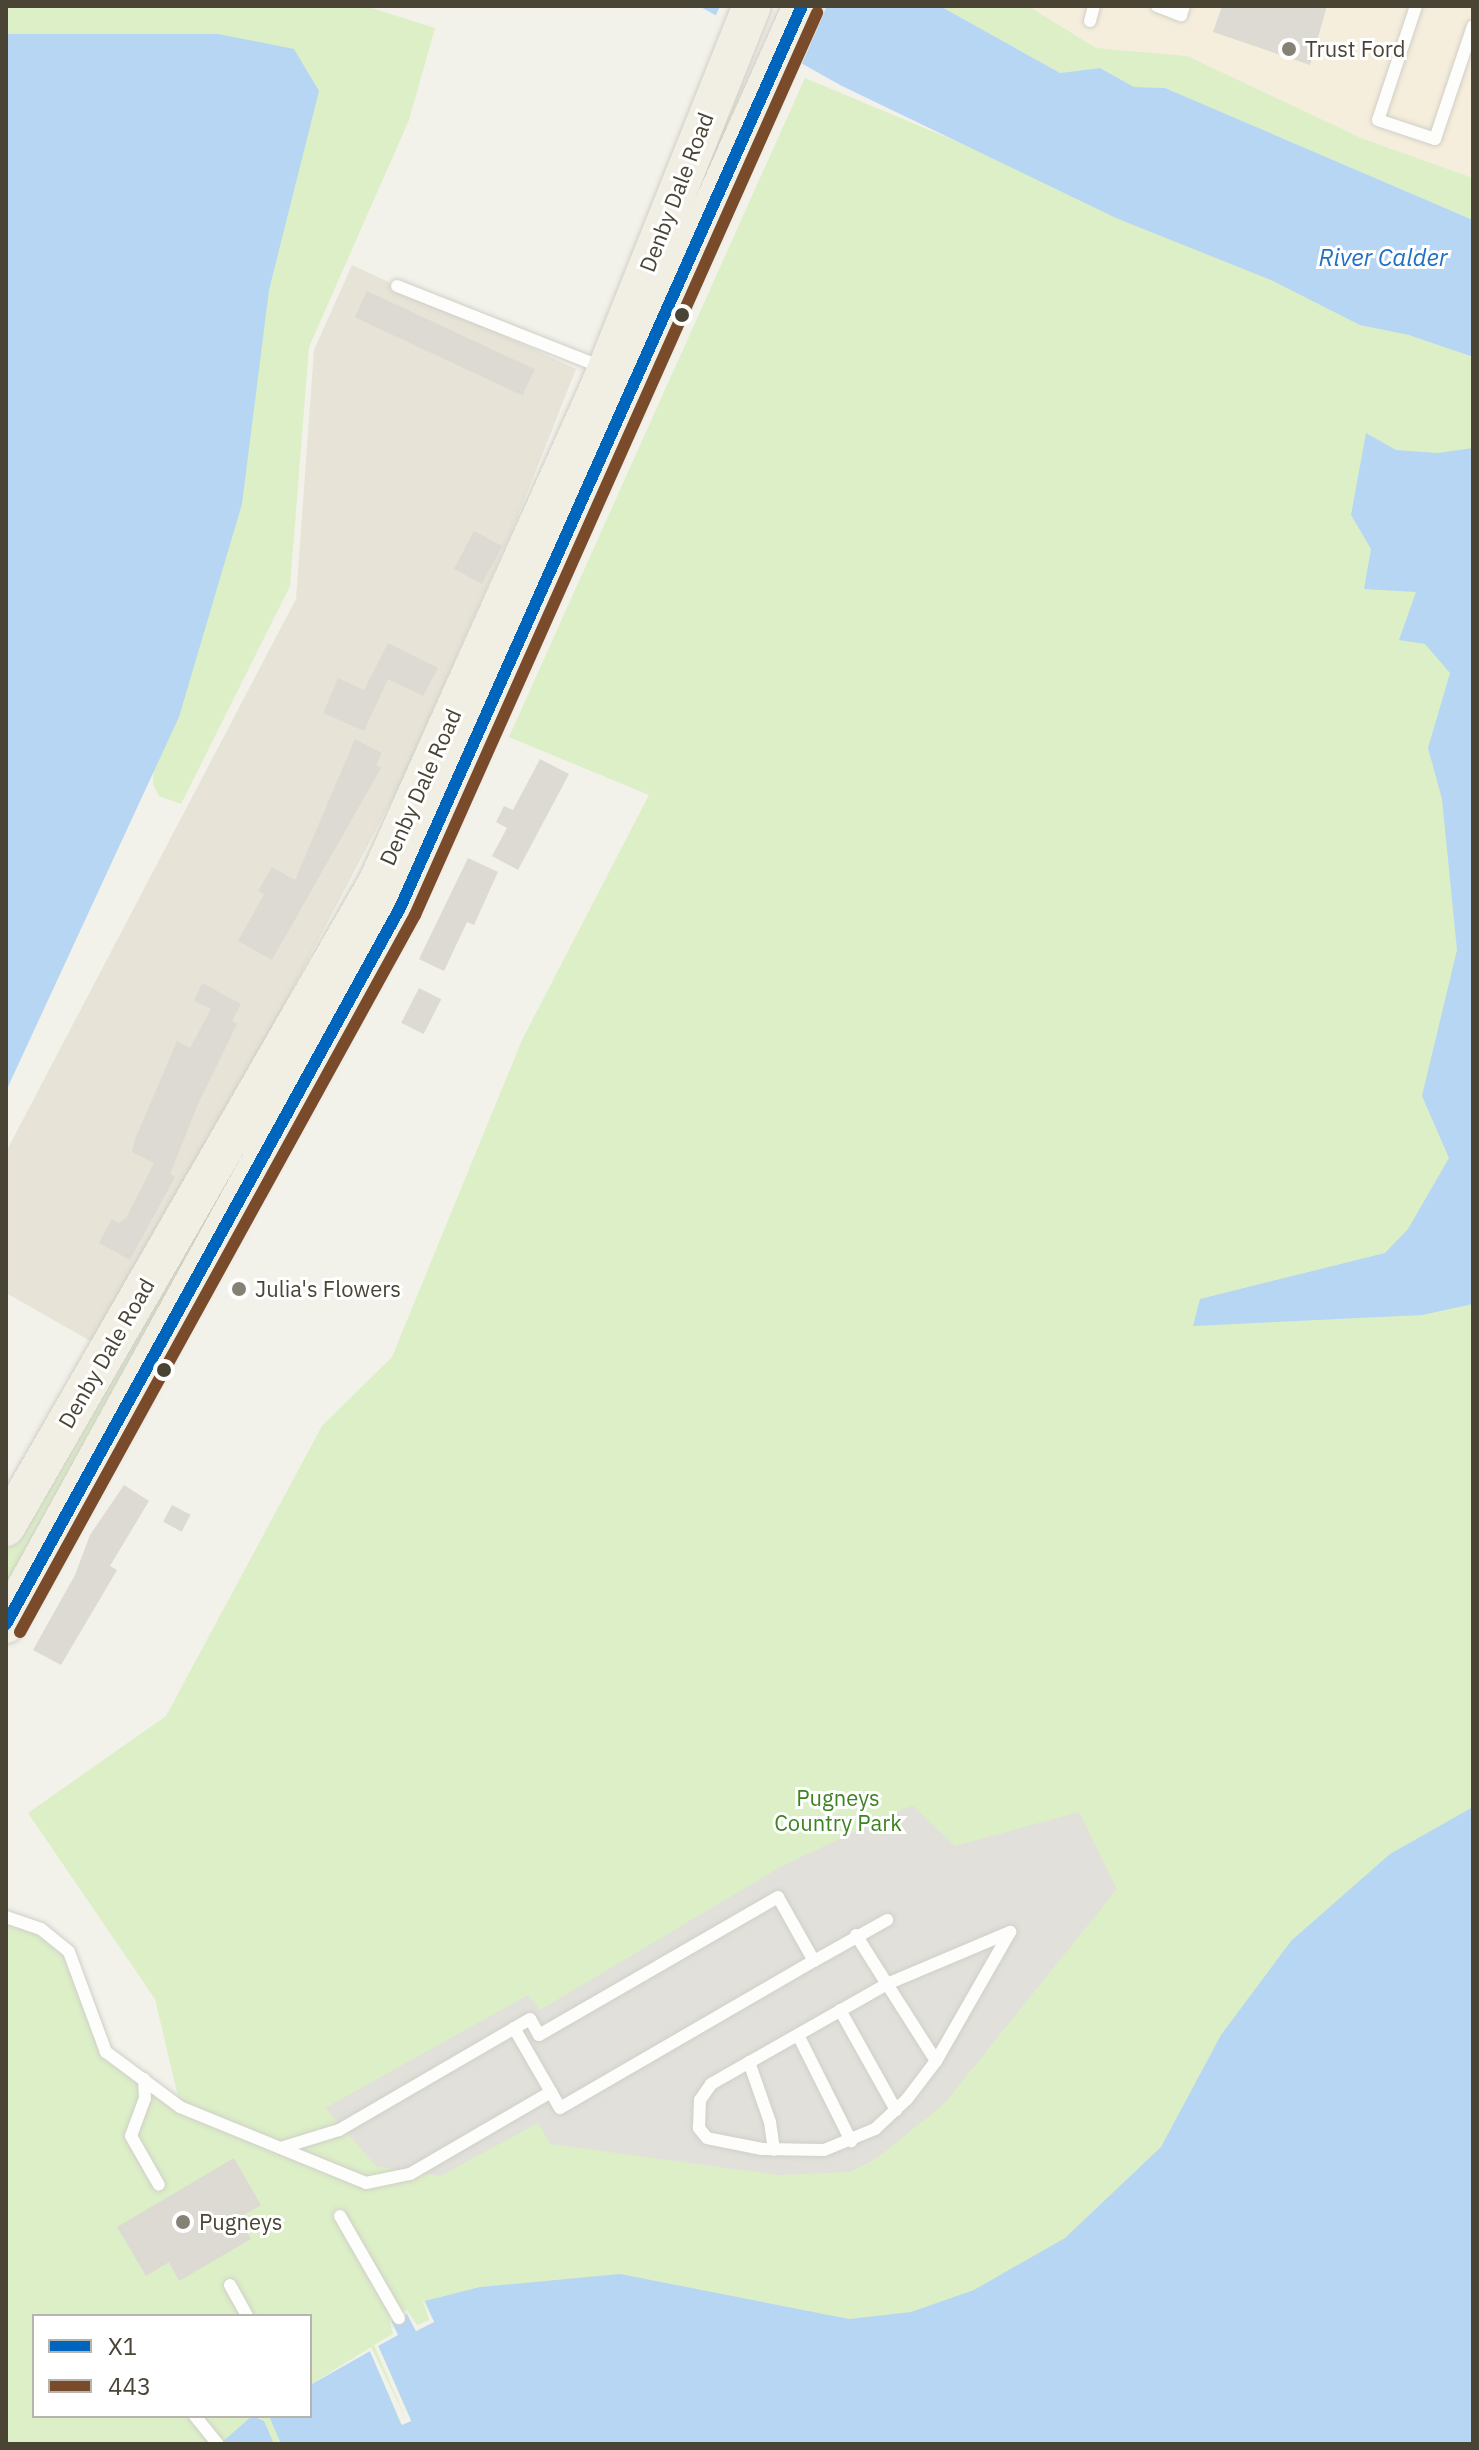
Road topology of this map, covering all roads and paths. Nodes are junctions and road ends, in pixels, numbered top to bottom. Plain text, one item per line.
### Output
1 (802, 6) edge
2 (1094, 6) edge
3 (1157, 6) edge
4 (1184, 6) edge
5 (1416, 6) edge
6 (1090, 21) dead end
7 (745, 23) edge
8 (1473, 28) edge
9 (397, 286) dead end
10 (607, 369) junction
11 (6, 1527) edge
12 (6, 1624) edge
13 (7, 1918) edge
14 (887, 1920) dead end
15 (856, 1935) junction
16 (814, 1961) junction
17 (887, 1984) junction
18 (840, 2010) junction
19 (514, 2028) junction
20 (798, 2035) junction
21 (936, 2061) junction
22 (749, 2062) junction
23 (144, 2079) junction
24 (551, 2092) junction
25 (896, 2110) junction
26 (851, 2141) junction
27 (281, 2148) junction
28 (774, 2150) junction
29 (159, 2185) dead end
30 (340, 2216) dead end
31 (230, 2285) dead end
32 (246, 2314) edge
33 (399, 2318) dead end
34 (197, 2418) edge
35 (218, 2444) edge

1 - 12 main road, Denby Dale Road
2 - 6 lane
3 - 4 lane
5 - 8 lane
7 - 10 main road, Denby Dale Road
9 - 10 lane
10 - 11 main road, Denby Dale Road
13 - 23 lane
14 - 15 lane
15 - 16 lane
15 - 17 lane
16 - 19 lane
16 - 24 lane
17 - 18 lane
17 - 21 lane
17 - 21 lane
18 - 20 lane
18 - 25 lane
19 - 24 lane
19 - 27 lane
20 - 22 lane
20 - 26 lane
21 - 25 lane
22 - 28 lane
22 - 28 lane
23 - 27 lane
23 - 29 lane
24 - 27 lane
25 - 26 lane
26 - 28 lane
30 - 33 lane
31 - 32 lane
34 - 35 lane

